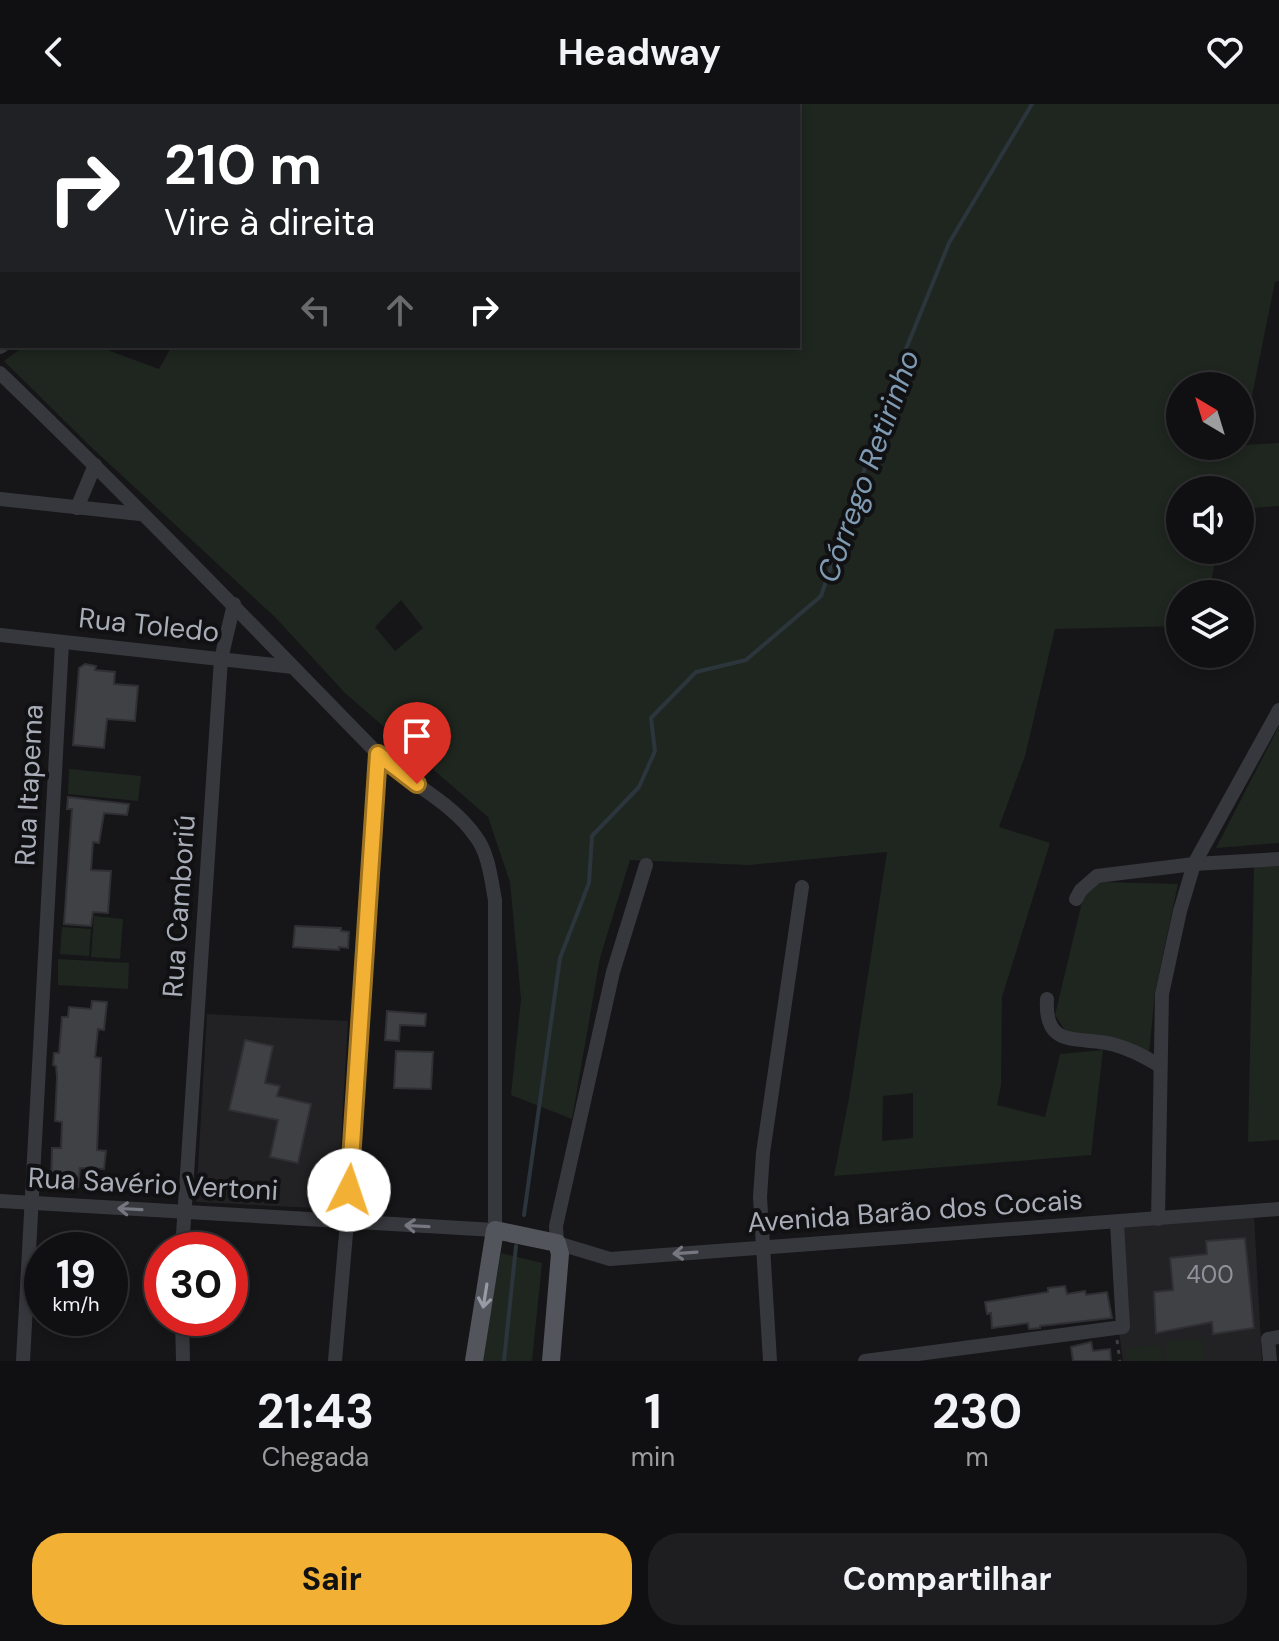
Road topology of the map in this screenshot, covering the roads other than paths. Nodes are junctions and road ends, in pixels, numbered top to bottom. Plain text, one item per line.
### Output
1 (0, 373) edge
2 (95, 465) junction
3 (0, 499) edge
4 (77, 508) junction
5 (140, 514) junction
6 (234, 604) junction
7 (0, 635) edge
8 (62, 643) junction
9 (221, 659) junction
10 (293, 667) junction
11 (1279, 710) edge
12 (378, 754) junction
13 (1279, 859) edge
14 (1194, 864) junction
15 (646, 865) dead end
16 (802, 887) dead end
17 (1076, 899) dead end
18 (1047, 999) dead end
19 (1051, 1027) junction
20 (1048, 1046) dead end
21 (1160, 1066) junction
22 (0, 1201) edge
23 (32, 1203) junction
24 (1279, 1209) edge
25 (184, 1212) junction
26 (1158, 1219) junction
27 (347, 1222) junction
28 (1117, 1223) junction
29 (495, 1230) junction
30 (183, 1232) edge
31 (557, 1243) junction
32 (763, 1248) junction
33 (182, 1336) edge
34 (1273, 1338) edge
35 (23, 1361) edge
36 (183, 1361) edge
37 (335, 1361) edge
38 (474, 1361) edge
39 (551, 1361) edge
40 (770, 1361) edge
41 (865, 1361) edge
42 (1270, 1361) edge

1 - 2 street
2 - 4 street
2 - 5 street
3 - 4 street
4 - 5 street
5 - 6 street
6 - 9 street, Rua Camboriú
6 - 10 street
7 - 8 street, Rua Toledo
8 - 9 street, Rua Toledo
8 - 23 street, Rua Itapema
9 - 10 street, Rua Toledo
9 - 25 street, Rua Camboriú
10 - 12 street
11 - 14 street
12 - 27 street
12 - 29 street
13 - 14 street
14 - 17 street
14 - 21 street
15 - 31 street
16 - 32 street
18 - 19 street
19 - 20 street
19 - 21 street
21 - 26 street
22 - 23 street, Rua Savério Vertoni
25 -> 23 street, Rua Savério Vertoni
23 - 35 street, Rua Itapema
24 - 26 street, Avenida Barão dos Cocais
25 - 27 street, Rua Savério Vertoni
25 - 30 street, Rua Camboriú
26 - 28 street, Avenida Barão dos Cocais
29 -> 27 street, Rua Savério Vertoni
27 - 37 street
28 - 32 street, Avenida Barão dos Cocais
28 - 41 street
29 - 31 main road
29 -> 38 main road
32 -> 31 street, Avenida Barão dos Cocais
31 - 39 main road
32 - 40 street
33 - 36 street
34 - 42 street

